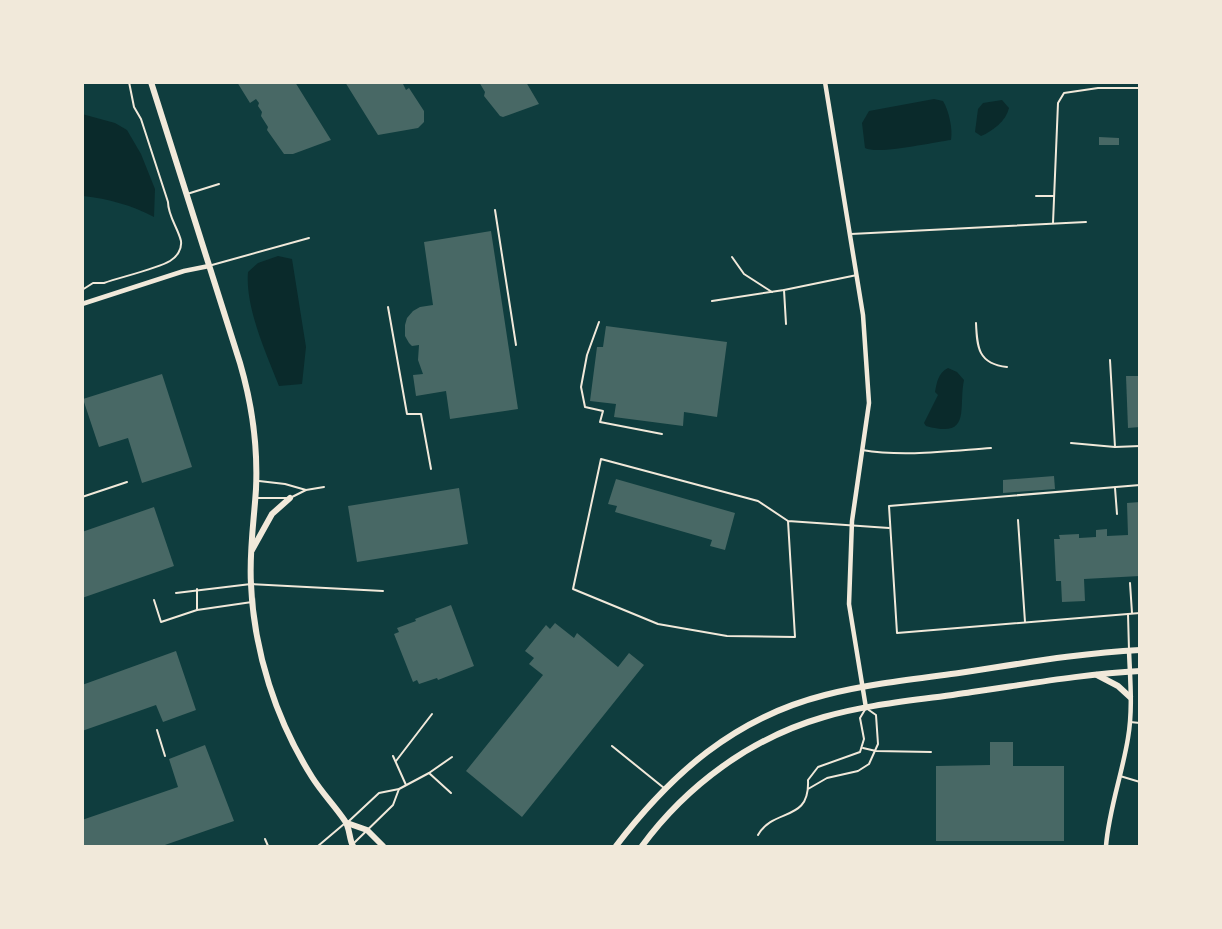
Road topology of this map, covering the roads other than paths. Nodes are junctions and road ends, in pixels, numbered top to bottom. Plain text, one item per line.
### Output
1 (151, 82) edge
2 (825, 82) edge
3 (1140, 88) edge
4 (219, 184) dead end
5 (186, 194) junction
6 (1054, 195) junction
7 (1036, 196) dead end
8 (495, 210) dead end
9 (1086, 222) dead end
10 (1053, 223) junction
11 (851, 234) junction
12 (309, 238) dead end
13 (732, 257) dead end
14 (209, 266) junction
15 (857, 275) junction
16 (784, 290) junction
17 (772, 292) junction
18 (712, 301) dead end
19 (82, 304) edge
20 (388, 307) dead end
21 (599, 322) dead end
22 (976, 323) dead end
23 (786, 324) dead end
24 (516, 345) dead end
25 (1110, 360) dead end
26 (1006, 367) dead end
27 (662, 434) dead end
28 (1071, 443) dead end
29 (1140, 446) edge
30 (1115, 447) junction
31 (991, 448) dead end
32 (862, 450) junction
33 (431, 469) dead end
34 (256, 480) junction
35 (127, 482) dead end
36 (1140, 485) edge
37 (324, 487) dead end
38 (1115, 488) junction
39 (306, 490) junction
40 (82, 497) edge
41 (255, 498) junction
42 (290, 498) junction
43 (1117, 514) dead end
44 (1018, 520) dead end
45 (788, 521) junction
46 (851, 526) junction
47 (890, 528) junction
48 (250, 553) junction
49 (1130, 583) dead end
50 (250, 584) junction
51 (197, 589) junction
52 (383, 591) dead end
53 (176, 593) dead end
54 (154, 600) dead end
55 (252, 602) junction
56 (197, 610) junction
57 (1130, 613) junction
58 (1140, 613) edge
59 (1024, 622) junction
60 (1129, 650) junction
61 (1140, 650) edge
62 (1129, 671) junction
63 (1140, 671) edge
64 (1096, 675) junction
65 (862, 687) junction
66 (1130, 697) junction
67 (866, 708) junction
68 (432, 714) dead end
69 (1130, 722) junction
70 (1140, 723) edge
71 (157, 730) dead end
72 (612, 746) dead end
73 (863, 748) junction
74 (876, 751) junction
75 (931, 752) dead end
76 (165, 756) dead end
77 (393, 756) dead end
78 (452, 758) dead end
79 (396, 761) junction
80 (429, 773) junction
81 (1120, 776) junction
82 (1140, 782) edge
83 (406, 786) junction
84 (664, 788) junction
85 (399, 789) junction
86 (808, 789) junction
87 (452, 793) dead end
88 (346, 823) junction
89 (367, 830) junction
90 (758, 835) dead end
91 (265, 839) dead end
92 (268, 846) edge
93 (318, 846) edge
94 (352, 846) edge
95 (383, 846) edge
96 (616, 846) edge
97 (642, 846) edge
98 (1106, 846) edge

1 - 5 street
2 - 11 street
3 - 6 lane
4 - 5 lane
5 - 14 street
6 - 7 lane
6 - 10 lane
8 - 24 lane
9 - 10 lane
10 - 11 lane
11 - 15 street
12 - 14 lane
13 - 17 lane
14 - 19 street
14 - 34 street
15 - 16 lane
15 - 32 street
16 - 17 lane
16 - 23 lane
17 - 18 lane
20 - 33 lane
21 - 27 lane
22 - 26 lane
25 - 30 lane
28 - 30 lane
29 - 30 lane
31 - 32 lane
32 - 46 street
34 - 39 lane
34 - 41 street
35 - 40 lane
36 - 38 lane
37 - 39 lane
38 - 43 lane
38 - 47 lane
39 - 42 lane
41 - 42 lane
41 - 48 street
42 - 48 street
44 - 59 lane
45 - 45 lane
45 - 46 lane
46 - 47 lane
46 - 65 street
47 - 59 lane
48 - 50 street
49 - 57 lane
50 - 51 lane
50 - 52 lane
50 - 55 street
51 - 53 lane
51 - 56 lane
54 - 56 lane
55 - 56 lane
55 - 88 street
57 - 58 lane
57 - 59 lane
57 - 60 lane
60 - 61 street
60 - 62 street
60 - 65 street
62 - 63 street
62 - 64 street
62 - 66 street
64 - 66 street
64 - 67 street
65 - 67 street
65 - 84 street
66 - 69 street
67 - 73 lane
67 - 74 lane
67 - 97 street
68 - 79 lane
69 - 70 lane
69 - 81 street
71 - 76 lane
72 - 84 lane
73 - 74 lane
73 - 86 lane
74 - 75 lane
74 - 86 lane
77 - 79 lane
78 - 80 lane
79 - 83 lane
80 - 83 lane
80 - 87 lane
81 - 82 lane
81 - 98 street
83 - 85 lane
84 - 96 street
85 - 88 lane
85 - 89 lane
86 - 90 lane
88 - 89 street
88 - 93 lane
88 - 94 street
89 - 94 lane
89 - 95 street
91 - 92 lane

